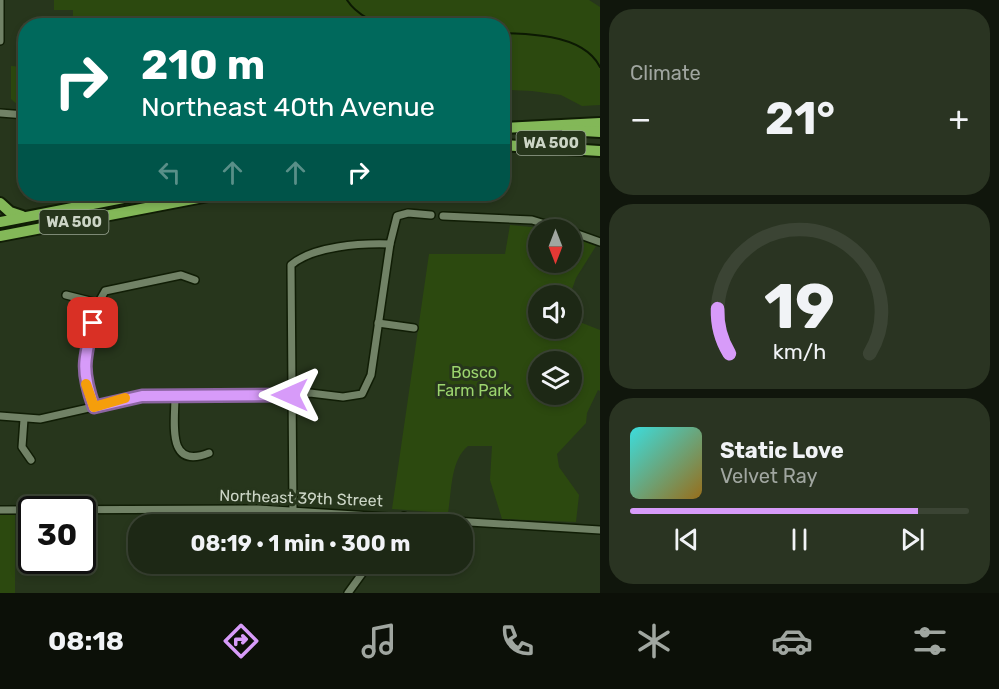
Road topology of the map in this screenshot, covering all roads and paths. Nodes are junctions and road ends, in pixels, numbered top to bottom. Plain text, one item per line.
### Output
1 (0, 0) edge
2 (0, 42) edge
3 (0, 112) edge
4 (18, 114) edge
5 (600, 123) edge
6 (510, 129) edge
7 (510, 129) edge
8 (600, 132) edge
9 (510, 144) edge
10 (510, 145) edge
11 (600, 145) edge
12 (600, 151) edge
13 (108, 201) edge
14 (184, 201) edge
15 (0, 203) edge
16 (431, 215) dead end
17 (443, 216) dead end
18 (25, 217) junction
19 (528, 220) edge
20 (0, 222) edge
21 (582, 236) edge
22 (3, 237) edge
23 (600, 242) edge
24 (390, 244) junction
25 (195, 280) dead end
26 (66, 295) dead end
27 (98, 303) junction
28 (378, 323) junction
29 (414, 328) dead end
30 (290, 395) junction
31 (175, 396) junction
32 (94, 407) junction
33 (0, 416) edge
34 (24, 419) junction
35 (209, 453) dead end
36 (31, 460) dead end
37 (0, 510) edge
38 (292, 510) junction
39 (367, 514) edge
40 (473, 521) edge
41 (600, 530) edge
42 (362, 574) edge
43 (348, 593) edge

1 - 2 street
3 - 4 street
5 - 6 highway
7 - 8 highway, WA 500
9 - 11 highway, WA 500
10 - 12 highway
13 - 18 highway, WA 500
14 - 22 highway, WA 500
15 - 18 highway
16 - 24 street
17 - 19 street
18 - 20 highway, WA 500
21 - 23 street
24 - 28 street
24 - 30 street
25 - 27 street
26 - 27 street
27 - 32 street
28 - 29 street
28 - 30 street
30 - 31 street
30 - 38 street
31 - 32 street
31 - 35 street
32 - 34 street
33 - 34 street
34 - 36 street
37 - 38 street, Northeast 39th Street
38 - 39 street, Northeast 39th Street
40 - 41 street, Northeast 39th Street
42 - 43 street

